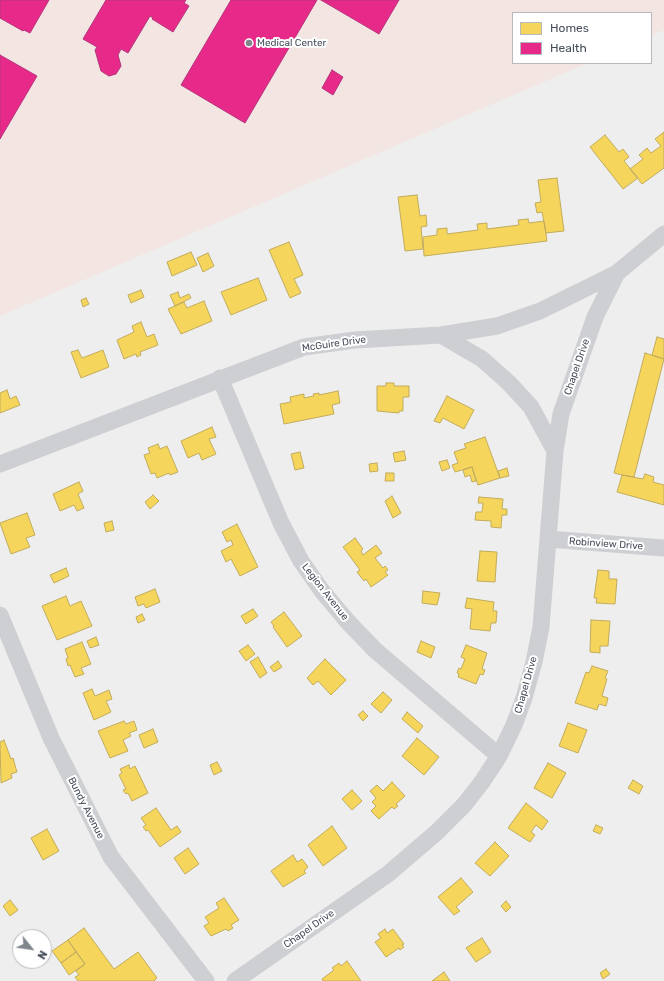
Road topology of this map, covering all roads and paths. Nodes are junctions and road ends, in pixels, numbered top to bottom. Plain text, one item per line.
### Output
1 (664, 234) edge
2 (617, 273) junction
3 (441, 334) junction
4 (220, 378) junction
5 (555, 451) junction
6 (0, 464) edge
7 (548, 539) junction
8 (664, 548) edge
9 (0, 615) edge
10 (498, 756) junction
11 (206, 981) edge
12 (235, 981) edge

1 - 2 street, McGuire Drive
2 - 3 street, McGuire Drive
2 - 5 street, Chapel Drive
3 - 4 street, McGuire Drive
3 - 5 street
4 - 6 street, McGuire Drive
4 - 10 street, Legion Avenue
5 - 7 street, Chapel Drive
7 - 8 street, Robinview Drive
7 - 10 street, Chapel Drive
9 - 11 street, Bundy Avenue
10 - 12 street, Chapel Drive

